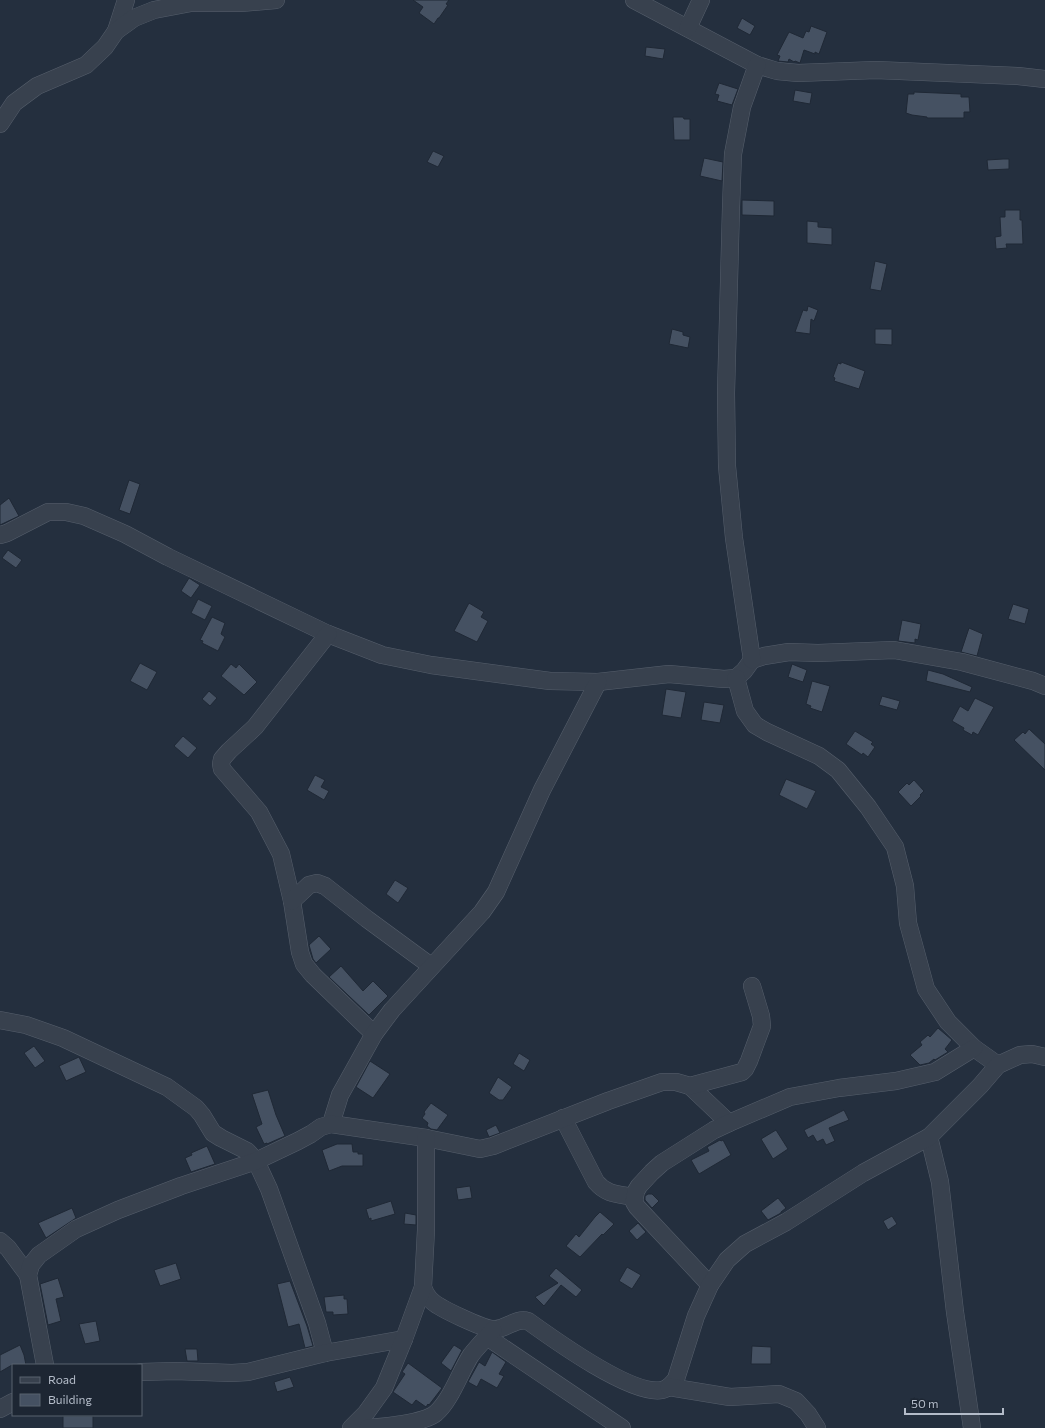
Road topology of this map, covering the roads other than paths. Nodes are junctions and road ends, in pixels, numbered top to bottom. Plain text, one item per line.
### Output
1 (126, 0) edge
2 (276, 0) edge
3 (634, 0) edge
4 (701, 0) edge
5 (688, 28) junction
6 (116, 31) junction
7 (757, 65) junction
8 (1045, 79) edge
9 (0, 124) edge
10 (0, 535) edge
11 (328, 634) junction
12 (752, 660) junction
13 (736, 678) junction
14 (598, 682) junction
15 (1045, 686) edge
16 (292, 901) junction
17 (431, 966) junction
18 (752, 986) dead end
19 (0, 1020) edge
20 (374, 1034) junction
21 (974, 1048) junction
22 (1045, 1056) edge
23 (998, 1065) junction
24 (690, 1086) junction
25 (563, 1118) junction
26 (729, 1123) junction
27 (331, 1124) junction
28 (929, 1137) junction
29 (426, 1138) junction
30 (256, 1161) junction
31 (634, 1197) junction
32 (0, 1241) edge
33 (28, 1275) junction
34 (710, 1285) junction
35 (423, 1287) junction
36 (490, 1333) junction
37 (404, 1339) junction
38 (325, 1353) junction
39 (45, 1364) edge
40 (142, 1372) edge
41 (669, 1387) junction
42 (12, 1403) edge
43 (0, 1409) edge
44 (351, 1428) edge
45 (368, 1428) edge
46 (622, 1428) edge
47 (817, 1428) edge
48 (972, 1428) edge

1 - 6 street
2 - 6 street
3 - 5 street
4 - 5 street
5 - 7 street
6 - 9 street
7 - 8 street
7 - 12 street
10 - 11 street
11 - 14 street
11 - 16 street
12 - 13 street
12 - 15 street
13 - 14 street
13 - 21 street
14 - 17 street
16 - 17 street
16 - 20 street
17 - 20 street
18 - 24 street
19 - 30 street
20 - 27 street
21 - 23 street
21 - 26 street
22 - 23 street
23 - 28 street
24 - 25 street
24 - 26 street
25 - 29 street
25 - 31 street
26 - 31 street
27 - 29 street
27 - 30 street
28 - 34 street
28 - 48 street
29 - 35 street
30 - 33 street
30 - 38 street
31 - 34 street
32 - 33 street
33 - 39 street
34 - 41 street
35 - 36 street
35 - 37 street
36 - 41 street
36 - 45 street
36 - 46 street
37 - 38 street
37 - 44 street
38 - 40 street
41 - 47 street
42 - 43 street

